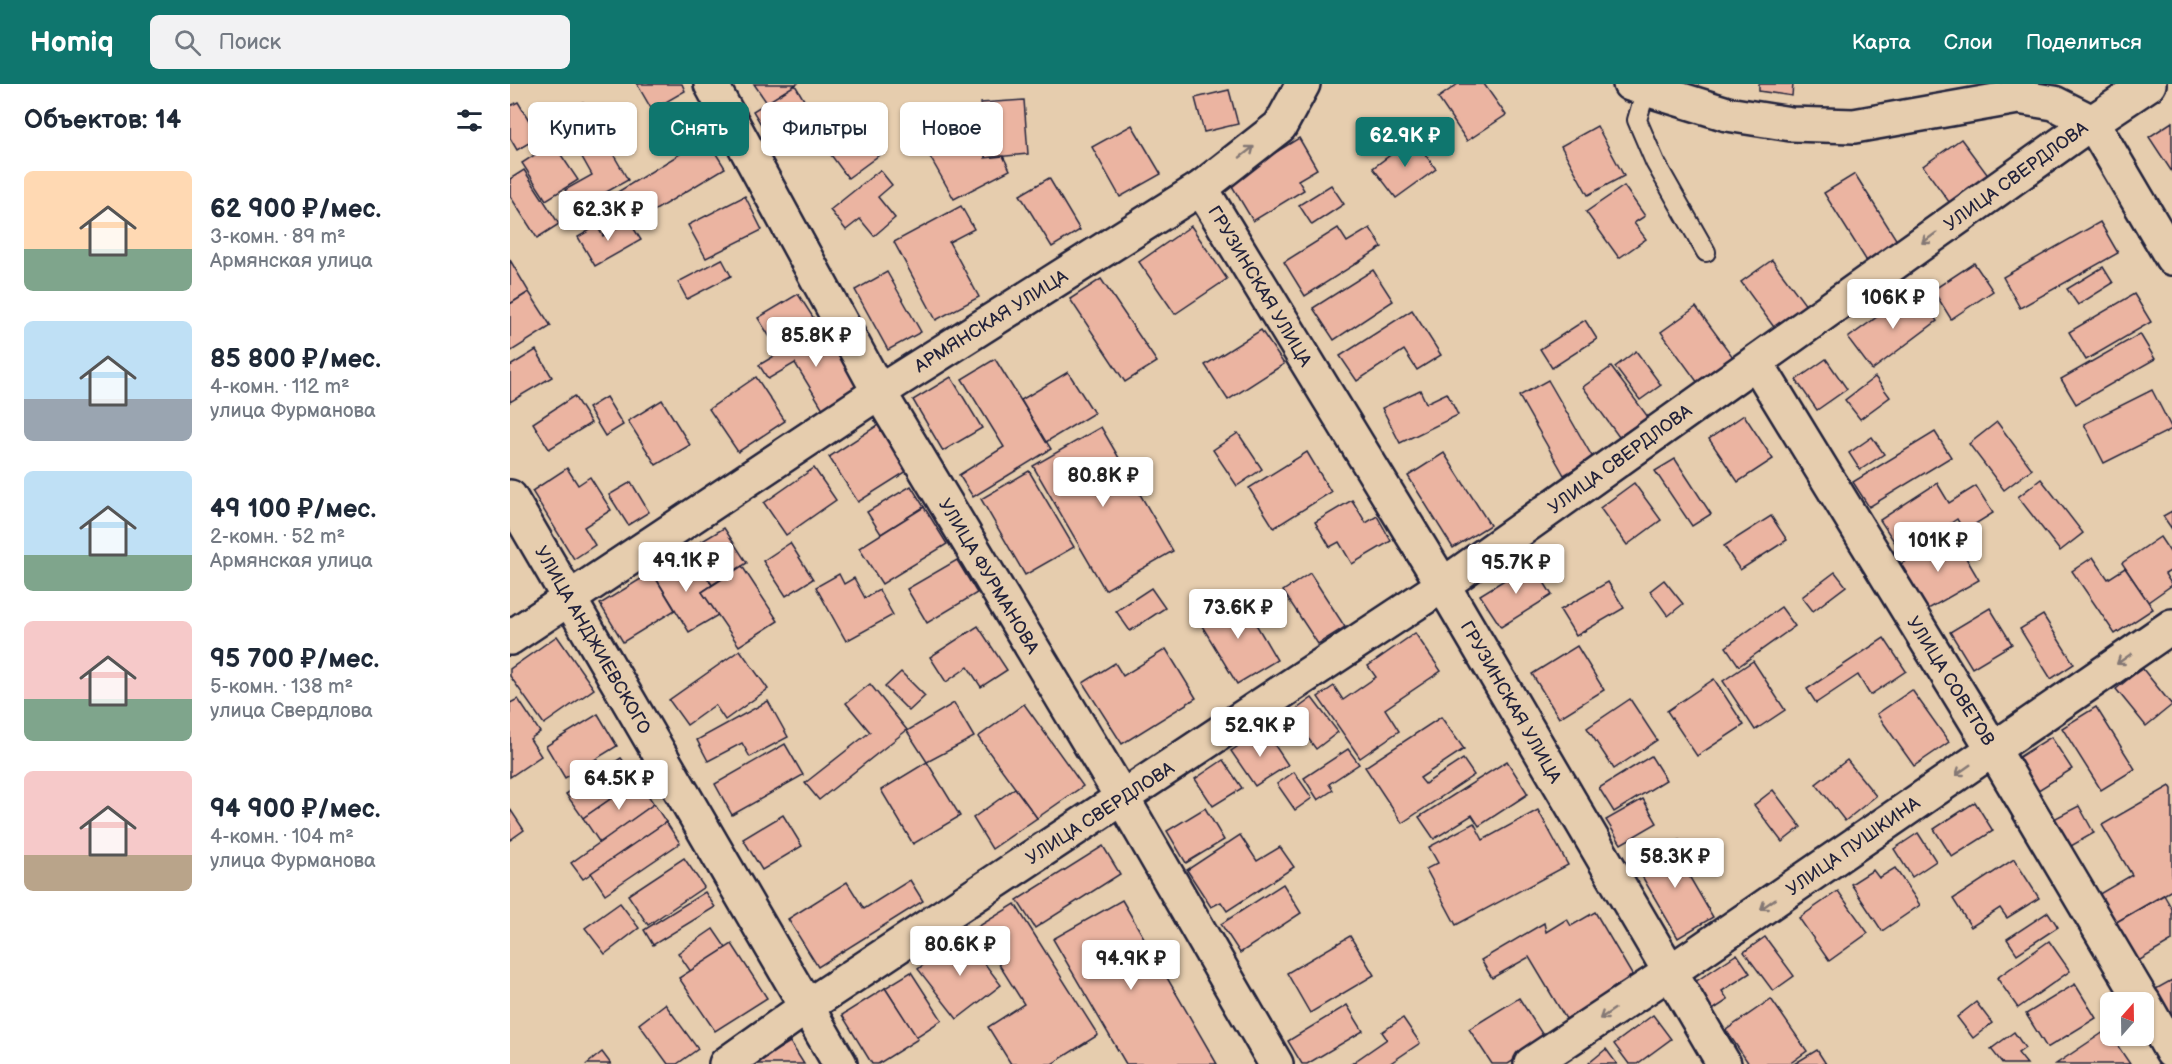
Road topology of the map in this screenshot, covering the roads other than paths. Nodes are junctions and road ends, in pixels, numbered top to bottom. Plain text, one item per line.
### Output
1 (711, 84) edge
2 (1303, 84) edge
3 (2149, 84) edge
4 (1638, 86) edge
5 (2091, 122) junction
6 (1201, 188) junction
7 (1706, 252) dead end
8 (2172, 258) edge
9 (1756, 362) junction
10 (879, 392) junction
11 (510, 496) edge
12 (1443, 585) junction
13 (569, 598) junction
14 (2172, 626) edge
15 (510, 638) edge
16 (1993, 749) junction
17 (1123, 799) junction
18 (1670, 972) junction
19 (2137, 992) edge
20 (806, 1007) junction
21 (2154, 1022) edge
22 (2172, 1052) edge
23 (726, 1064) edge
24 (840, 1064) edge
25 (1276, 1064) edge
26 (1531, 1064) edge
27 (1724, 1064) edge

1 - 10 street, УЛИЦА ФУРМАНОВА
6 -> 2 street, АРМЯНСКАЯ УЛИЦА
3 - 5 street, УЛИЦА СВЕРДЛОВА
4 - 5 street
4 - 7 lane
5 - 8 street
5 -> 9 street, УЛИЦА СВЕРДЛОВА
6 - 10 street, АРМЯНСКАЯ УЛИЦА
6 - 12 street, ГРУЗИНСКАЯ УЛИЦА
9 - 12 street, УЛИЦА СВЕРДЛОВА
9 - 16 street, УЛИЦА СОВЕТОВ
10 - 13 street, АРМЯНСКАЯ УЛИЦА
10 - 17 street, УЛИЦА ФУРМАНОВА
11 - 13 street, УЛИЦА АНДЖИЕВСКОГО
12 - 17 street, УЛИЦА СВЕРДЛОВА
12 - 18 street, ГРУЗИНСКАЯ УЛИЦА
13 - 15 street, АРМЯНСКАЯ УЛИЦА
13 - 20 street, УЛИЦА АНДЖИЕВСКОГО
14 -> 16 street, УЛИЦА ПУШКИНА
16 -> 18 street, УЛИЦА ПУШКИНА
16 - 19 street, УЛИЦА СОВЕТОВ
17 - 20 street, УЛИЦА СВЕРДЛОВА
17 - 25 street, УЛИЦА ФУРМАНОВА
18 -> 26 street, УЛИЦА ПУШКИНА
18 - 27 street, ГРУЗИНСКАЯ УЛИЦА
20 - 23 street, УЛИЦА СВЕРДЛОВА
20 - 24 street, УЛИЦА АНДЖИЕВСКОГО
21 - 22 street, УЛИЦА СОВЕТОВ

